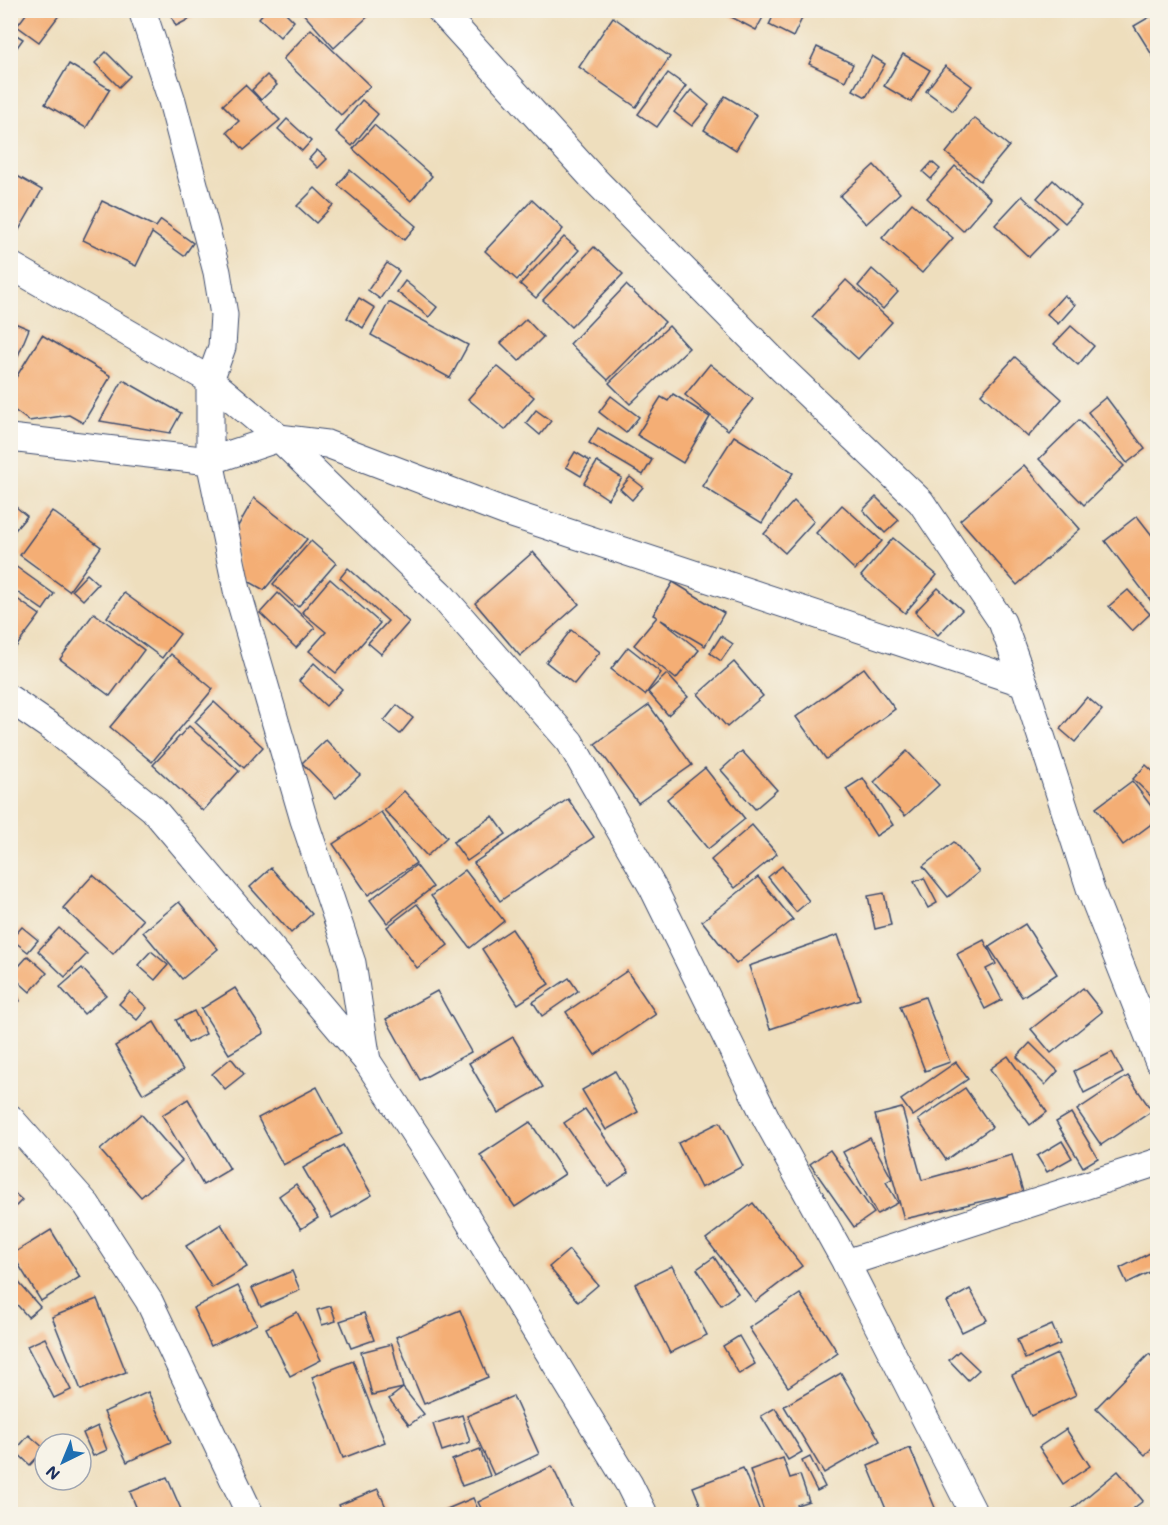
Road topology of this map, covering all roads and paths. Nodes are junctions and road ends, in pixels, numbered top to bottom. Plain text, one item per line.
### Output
1 (142, 10) edge
2 (440, 10) edge
3 (10, 266) edge
4 (210, 380) junction
5 (10, 438) edge
6 (279, 438) junction
7 (210, 461) junction
8 (1024, 683) junction
9 (10, 699) edge
10 (1158, 1060) edge
11 (367, 1061) junction
12 (10, 1118) edge
13 (1158, 1162) edge
14 (846, 1263) junction
15 (250, 1515) edge
16 (644, 1515) edge
17 (975, 1515) edge

1 - 4 street
2 - 8 street
3 - 4 street
4 - 6 street
4 - 7 street
5 - 7 street
6 - 7 street
6 - 8 street
6 - 14 street
7 - 11 street
8 - 10 street
9 - 11 street
11 - 16 street
12 - 15 street
13 - 14 street
14 - 17 street

